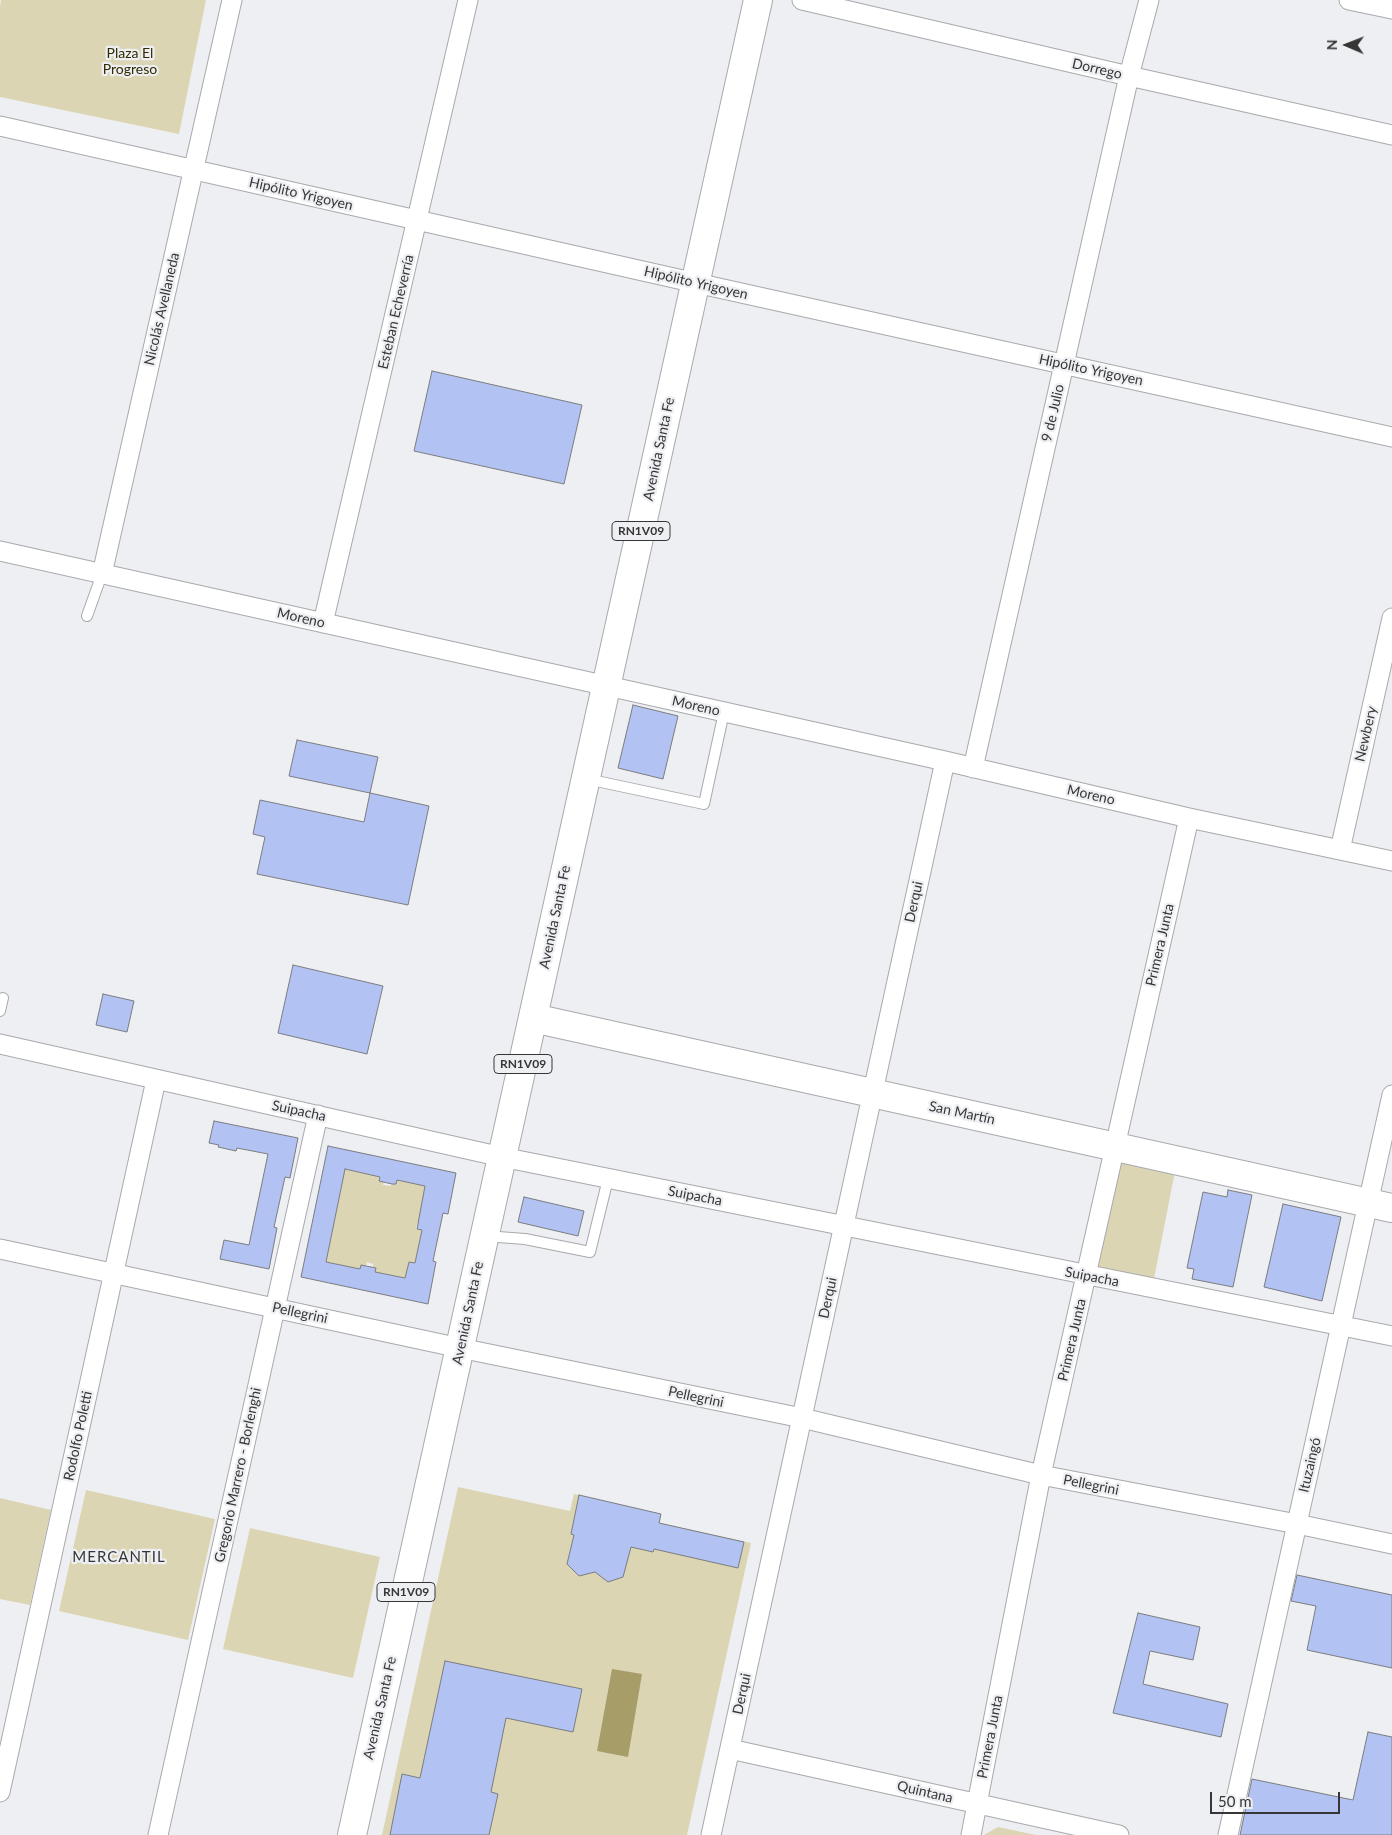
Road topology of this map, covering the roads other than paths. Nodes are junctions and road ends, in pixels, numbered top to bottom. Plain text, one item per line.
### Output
1 (232, 0) edge
2 (468, 0) edge
3 (758, 0) edge
4 (802, 0) edge
5 (1150, 0) edge
6 (1349, 0) edge
7 (1392, 9) edge
8 (1129, 76) junction
9 (0, 126) edge
10 (1392, 135) edge
11 (194, 170) junction
12 (418, 220) junction
13 (696, 283) junction
14 (1064, 364) junction
15 (1392, 436) edge
16 (0, 551) edge
17 (102, 574) junction
18 (87, 616) dead end
19 (1392, 618) edge
20 (323, 623) junction
21 (606, 686) junction
22 (724, 712) junction
23 (945, 761) junction
24 (973, 768) junction
25 (586, 779) junction
26 (1189, 818) junction
27 (1340, 850) junction
28 (1392, 861) edge
29 (3, 998) dead end
30 (0, 1011) edge
31 (533, 1018) junction
32 (0, 1044) edge
33 (156, 1080) junction
34 (872, 1094) junction
35 (1392, 1095) edge
36 (318, 1115) junction
37 (1115, 1147) junction
38 (502, 1157) junction
39 (608, 1178) junction
40 (1380, 1206) edge
41 (844, 1226) junction
42 (484, 1236) junction
43 (0, 1249) edge
44 (114, 1273) junction
45 (1086, 1276) junction
46 (275, 1307) junction
47 (1341, 1326) junction
48 (1392, 1336) edge
49 (460, 1348) junction
50 (802, 1418) junction
51 (1041, 1475) junction
52 (1297, 1524) junction
53 (1392, 1544) edge
54 (730, 1749) junction
55 (0, 1792) edge
56 (978, 1804) junction
57 (158, 1835) edge
58 (352, 1835) edge
59 (711, 1835) edge
60 (971, 1835) edge
61 (1119, 1835) edge
62 (1228, 1835) edge

1 - 11 street, Nicolás Avellaneda
2 - 12 street, Esteban Echeverría
3 - 13 main road, Avenida Santa Fe / RN1V09
4 - 8 street, Dorrego
5 - 8 street, 9 de Julio
6 - 7 street
8 - 10 street, Dorrego
8 - 14 street, 9 de Julio
9 - 11 street, Hipólito Yrigoyen
11 - 12 street, Hipólito Yrigoyen
11 - 17 street, Nicolás Avellaneda
12 - 13 street, Hipólito Yrigoyen
12 - 20 street, Esteban Echeverría
13 - 14 street, Hipólito Yrigoyen
13 - 21 main road, Avenida Santa Fe / RN1V09
14 - 15 street, Hipólito Yrigoyen
14 - 24 street, 9 de Julio
16 - 17 street, Moreno
17 - 18 lane, Nicolás Avellaneda
17 - 20 street, Moreno
19 - 27 street, Newbery
20 - 21 street, Moreno
21 - 22 street, Moreno
21 - 25 main road, Avenida Santa Fe / RN1V09
22 - 23 street, Moreno
22 - 25 lane
23 - 24 street, Moreno
23 - 34 street, Derqui
24 - 26 street, Moreno
25 - 31 main road, Avenida Santa Fe / RN1V09
26 - 27 street, Moreno
26 - 37 street, Primera Junta
27 - 28 street, Moreno
29 - 30 lane
31 - 34 main road, San Martín
31 - 38 main road, Avenida Santa Fe / RN1V09
32 - 33 street, Suipacha
33 - 36 street, Suipacha
33 - 44 street, Rodolfo Poletti
34 - 37 main road, San Martín
34 - 41 street, Derqui
35 - 40 street, Ituzaingó
36 - 38 street, Suipacha
36 - 46 street, Gregorio Marrero - Borlenghi
37 - 40 main road, San Martín
37 - 45 street, Primera Junta
38 - 39 street, Suipacha
38 - 42 main road, Avenida Santa Fe / RN1V09
39 - 41 street, Suipacha
39 - 42 lane
40 - 47 street, Ituzaingó
41 - 45 street, Suipacha
41 - 50 street, Derqui
42 - 49 main road, Avenida Santa Fe / RN1V09
43 - 44 street, Pellegrini
44 - 46 street, Pellegrini
44 - 55 street, Rodolfo Poletti
45 - 47 street, Suipacha
45 - 51 street, Primera Junta
46 - 49 street, Pellegrini
46 - 57 street, Gregorio Marrero - Borlenghi
47 - 48 street, Suipacha
47 - 52 street, Ituzaingó
49 - 50 street, Pellegrini
49 - 58 main road, Avenida Santa Fe / RN1V09
50 - 51 street, Pellegrini
50 - 54 street, Derqui
51 - 52 street, Pellegrini
51 - 56 street, Primera Junta
52 - 53 street, Pellegrini
52 - 62 street, Ituzaingó
54 - 56 street, Quintana
54 - 59 street, Derqui
56 - 60 street, Primera Junta
56 - 61 street, Quintana

